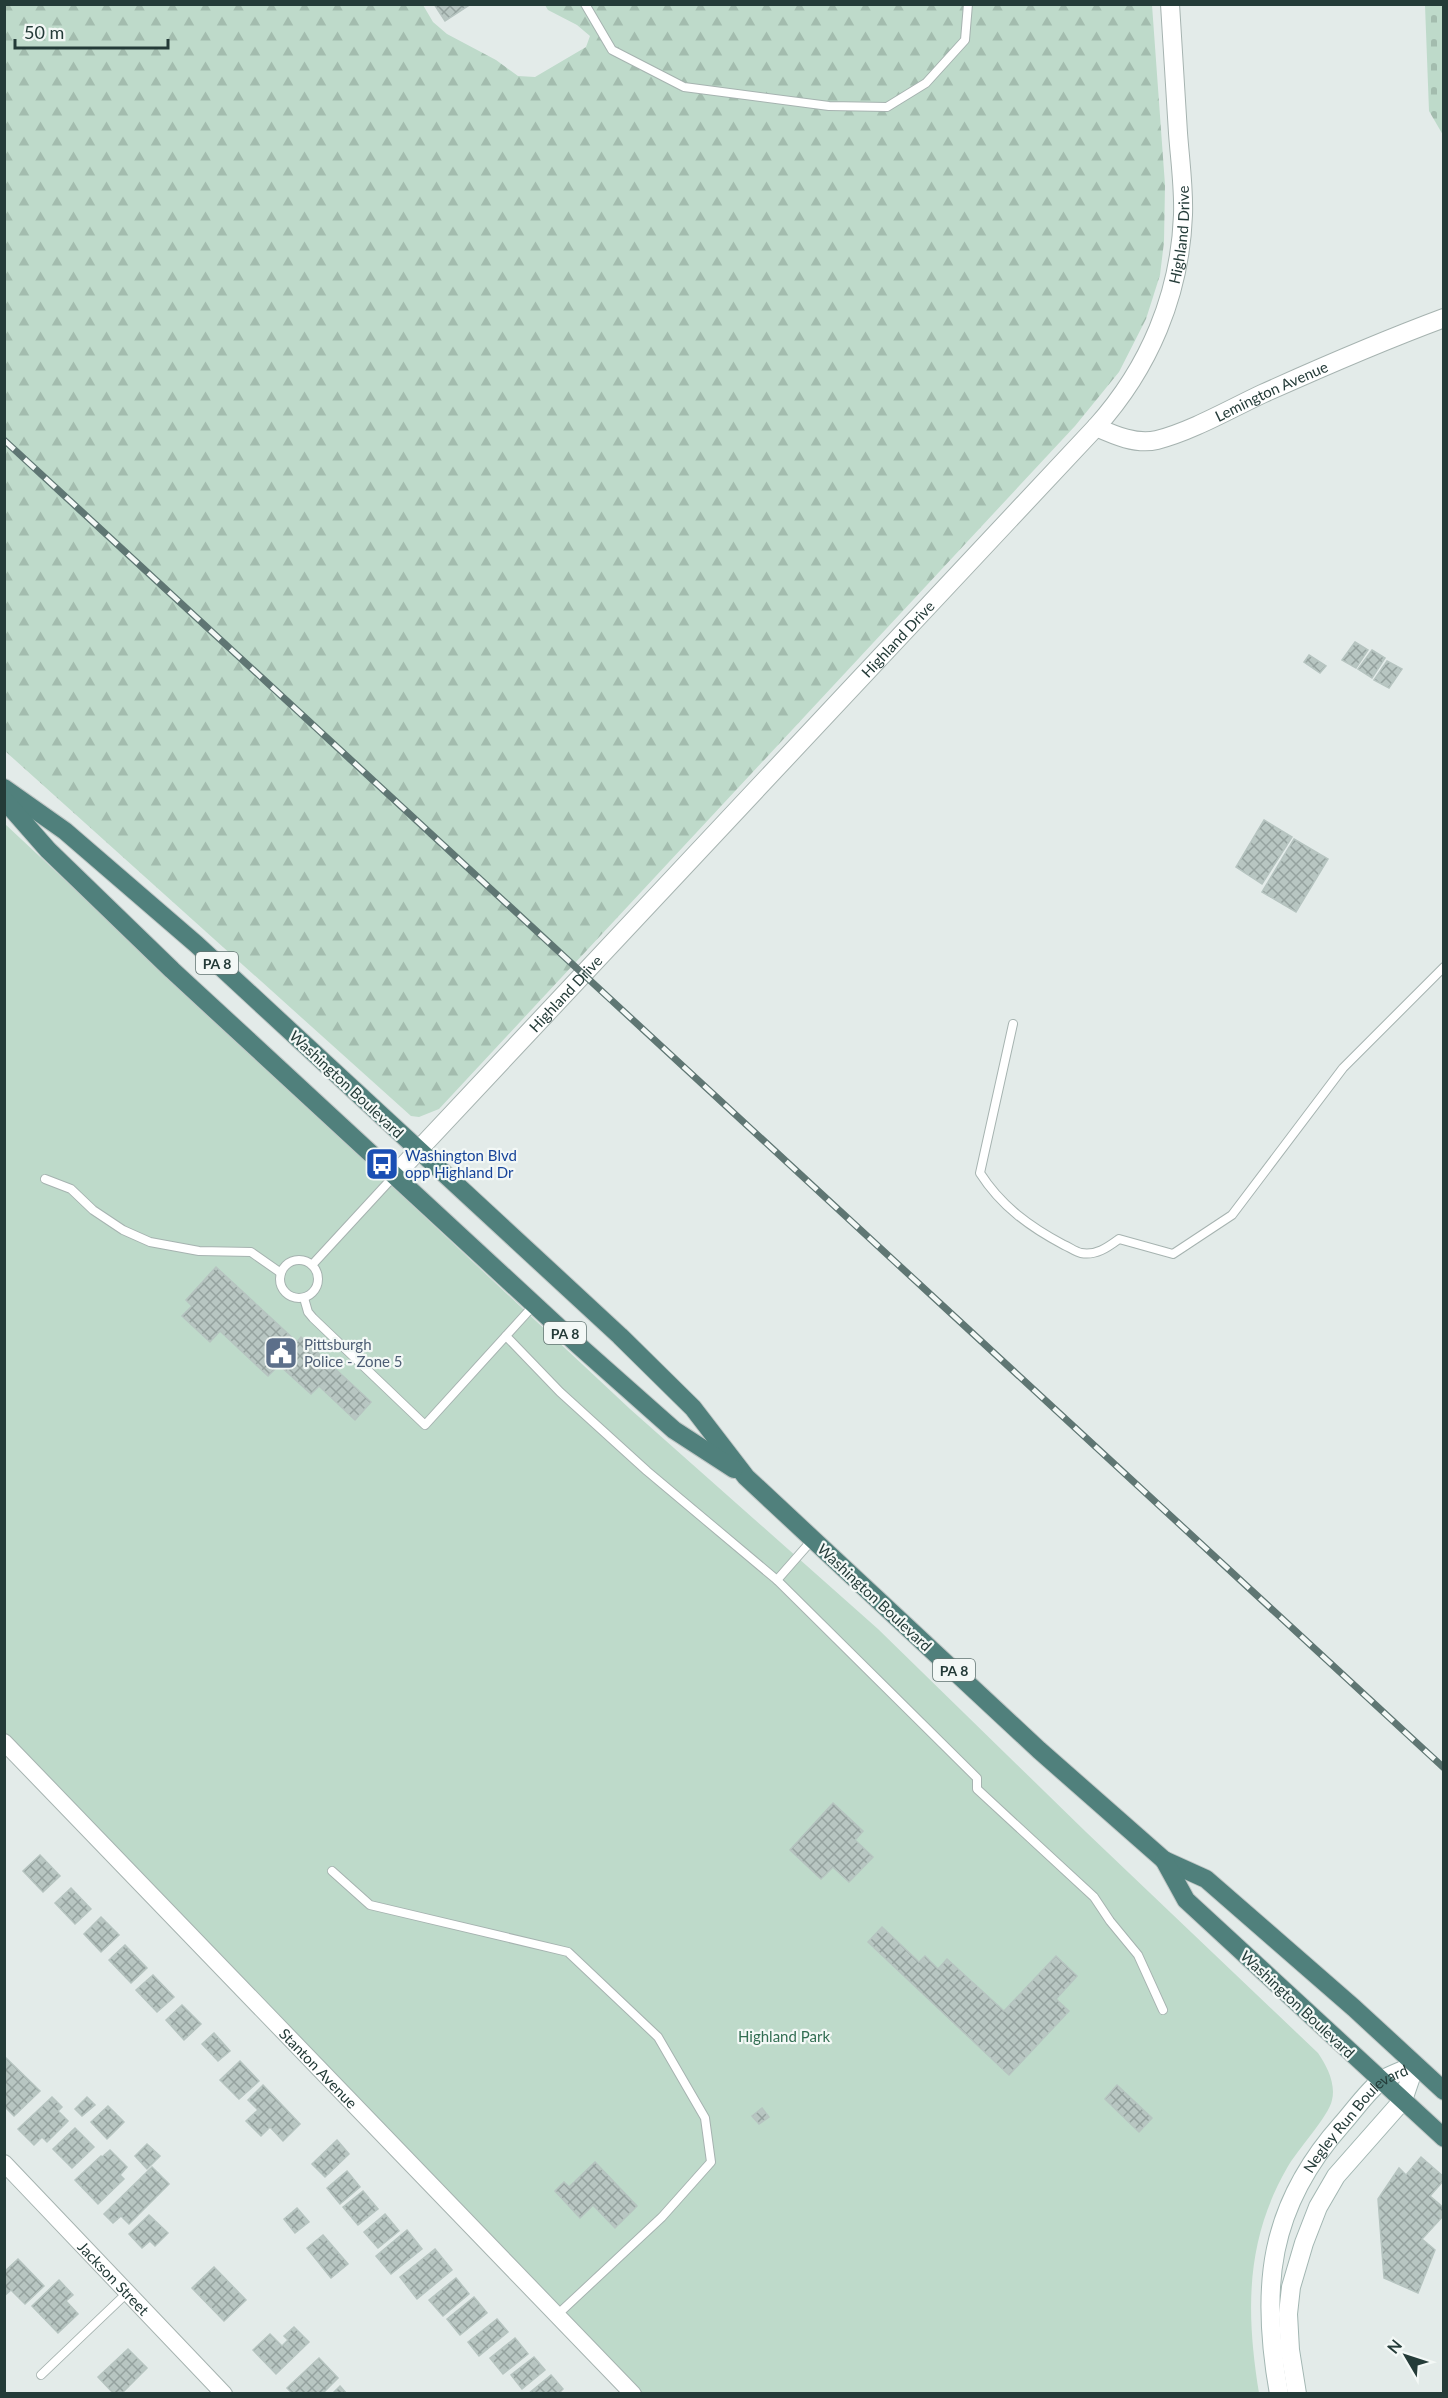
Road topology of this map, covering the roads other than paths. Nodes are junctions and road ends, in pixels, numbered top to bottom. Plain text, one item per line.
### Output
1 (585, 4) edge
2 (968, 4) edge
3 (1170, 4) edge
4 (1443, 318) edge
5 (1096, 426) junction
6 (4, 788) edge
7 (4, 800) edge
8 (1443, 967) edge
9 (1013, 1024) dead end
10 (419, 1150) junction
11 (395, 1175) junction
12 (45, 1179) dead end
13 (312, 1264) junction
14 (281, 1273) junction
15 (304, 1298) junction
16 (534, 1305) junction
17 (506, 1336) junction
18 (746, 1477) junction
19 (813, 1539) junction
20 (777, 1580) junction
21 (4, 1742) edge
22 (1164, 1860) junction
23 (332, 1871) dead end
24 (1163, 2010) dead end
25 (1415, 2065) junction
26 (1381, 2080) junction
27 (1443, 2091) edge
28 (1402, 2100) junction
29 (1443, 2138) edge
30 (4, 2163) edge
31 (128, 2292) junction
32 (557, 2315) junction
33 (41, 2375) dead end
34 (224, 2394) edge
35 (633, 2394) edge
36 (1279, 2394) edge
37 (1297, 2394) edge

1 - 2 lane
3 - 5 street, Highland Drive
4 - 5 street, Lemington Avenue
5 - 10 street, Highland Drive
6 - 10 highway, Washington Boulevard / PA 8
7 - 11 highway, Washington Boulevard / PA 8
8 - 9 lane
10 - 11 street, Highland Drive
10 - 18 highway, Washington Boulevard / PA 8
11 - 13 lane
11 - 16 highway, Washington Boulevard / PA 8
12 - 14 lane
13 - 14 lane
13 - 15 lane
14 - 15 lane
15 - 17 lane
16 - 17 lane
16 - 18 highway, Washington Boulevard / PA 8
17 - 20 lane
18 - 19 highway, Washington Boulevard / PA 8
19 - 20 lane
19 - 22 highway, Washington Boulevard / PA 8
20 - 24 lane
21 - 32 street, Stanton Avenue
22 - 25 highway, Washington Boulevard / PA 8
22 - 26 highway, Washington Boulevard / PA 8
23 - 32 lane
25 - 26 street, Negley Run Boulevard
25 - 27 highway, Washington Boulevard / PA 8
25 - 28 street, Negley Run Boulevard
26 - 28 highway, Washington Boulevard / PA 8
26 - 36 street, Negley Run Boulevard
28 - 29 highway, Washington Boulevard / PA 8
28 - 37 street, Negley Run Boulevard
30 - 31 street, Jackson Street
31 - 33 lane
31 - 34 street, Jackson Street
32 - 35 street, Stanton Avenue

